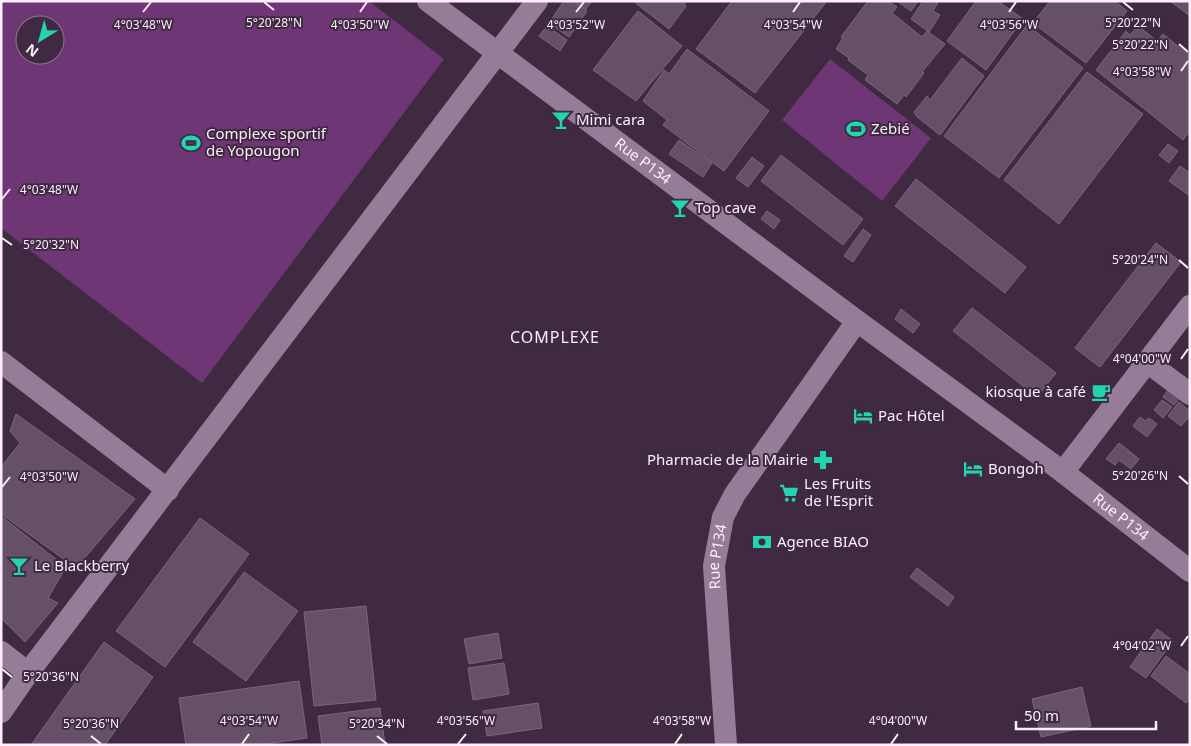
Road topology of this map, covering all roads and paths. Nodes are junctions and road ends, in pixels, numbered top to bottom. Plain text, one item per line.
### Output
1 (428, 1) edge
2 (537, 1) edge
3 (497, 54) junction
4 (1190, 306) edge
5 (857, 321) junction
6 (1, 362) edge
7 (1147, 362) junction
8 (1190, 394) edge
9 (1064, 472) junction
10 (168, 490) junction
11 (1190, 571) edge
12 (1, 652) edge
13 (28, 673) junction
14 (1, 712) edge
15 (726, 745) edge

1 - 3 street, Rue P134
2 - 3 street
3 - 5 street, Rue P134
3 - 10 street
4 - 7 street
5 - 9 street, Rue P134
5 - 15 street, Rue P134
6 - 10 street
7 - 8 street
7 - 9 street
9 - 11 street, Rue P134
10 - 13 street
12 - 13 street
13 - 14 street

